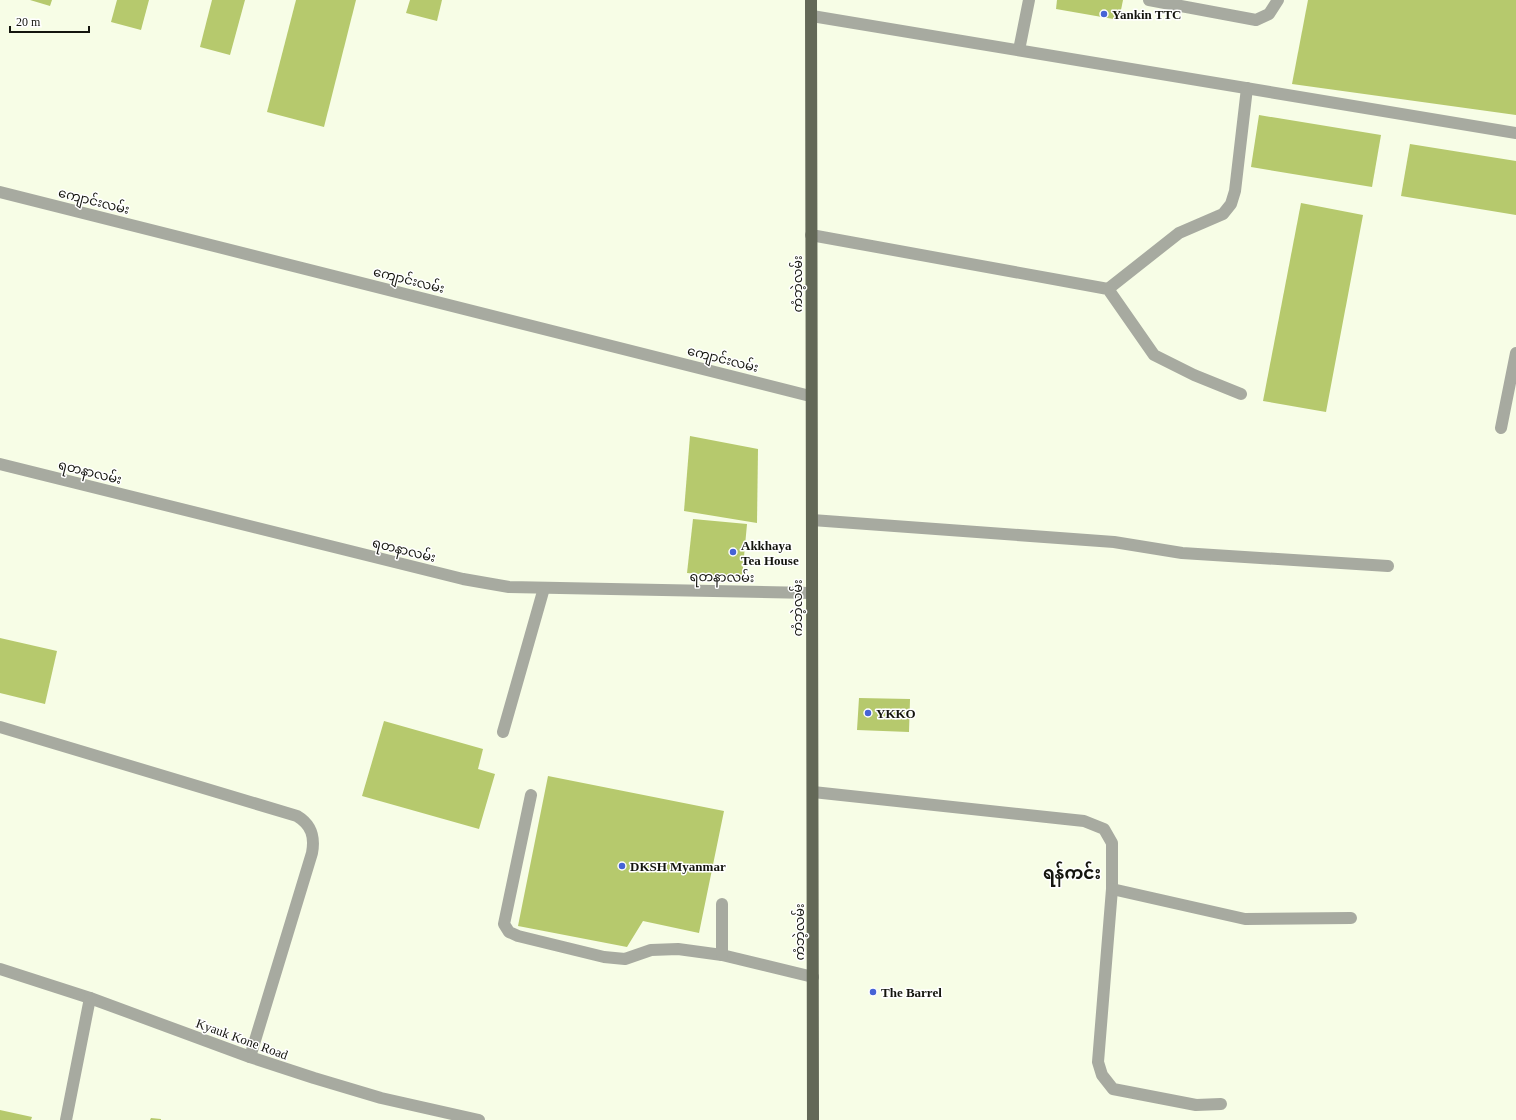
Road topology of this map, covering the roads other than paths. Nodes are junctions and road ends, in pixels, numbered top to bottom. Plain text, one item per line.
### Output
1 (811, 0) edge
2 (1029, 0) edge
3 (1149, 0) edge
4 (1278, 0) edge
5 (812, 16) junction
6 (1019, 50) junction
7 (1247, 88) junction
8 (1516, 133) edge
9 (0, 192) edge
10 (811, 235) junction
11 (1108, 289) junction
12 (1516, 354) edge
13 (1241, 394) dead end
14 (810, 396) junction
15 (1501, 428) dead end
16 (0, 464) edge
17 (812, 520) junction
18 (1388, 566) dead end
19 (544, 588) junction
20 (811, 592) junction
21 (0, 727) edge
22 (503, 732) dead end
23 (813, 792) junction
24 (531, 795) dead end
25 (1112, 889) junction
26 (722, 904) dead end
27 (1351, 918) dead end
28 (722, 955) junction
29 (0, 969) edge
30 (813, 977) junction
31 (90, 998) junction
32 (250, 1057) junction
33 (1221, 1104) dead end
34 (66, 1120) edge
35 (479, 1120) edge
36 (813, 1120) edge

1 - 5 main road, ကံဘဲ့လမ်း
2 - 6 street
3 - 4 street
5 - 6 street
5 - 10 main road, ကံဘဲ့လမ်း
6 - 7 street
7 - 8 street
7 - 11 street
9 - 14 street, ကျောင်းလမ်း
10 - 11 street
10 - 14 main road, ကံဘဲ့လမ်း
11 - 13 street
12 - 15 street
14 - 17 main road, ကံဘဲ့လမ်း
16 - 19 street, ရတနာလမ်း
17 - 18 street
17 - 20 main road, ကံဘဲ့လမ်း
19 - 20 street, ရတနာလမ်း
19 - 22 street
20 - 23 main road, ကံဘဲ့လမ်း
21 - 32 street
23 - 25 street
23 - 30 main road, ကံဘဲ့လမ်း
24 - 28 street
25 - 27 street
25 - 33 street
26 - 28 street
28 - 30 street
29 - 31 street, Kyauk Kone Road
30 - 36 main road, ကံဘဲ့လမ်း
31 - 32 street, Kyauk Kone Road
31 - 34 street
32 - 35 street, Kyauk Kone Road

